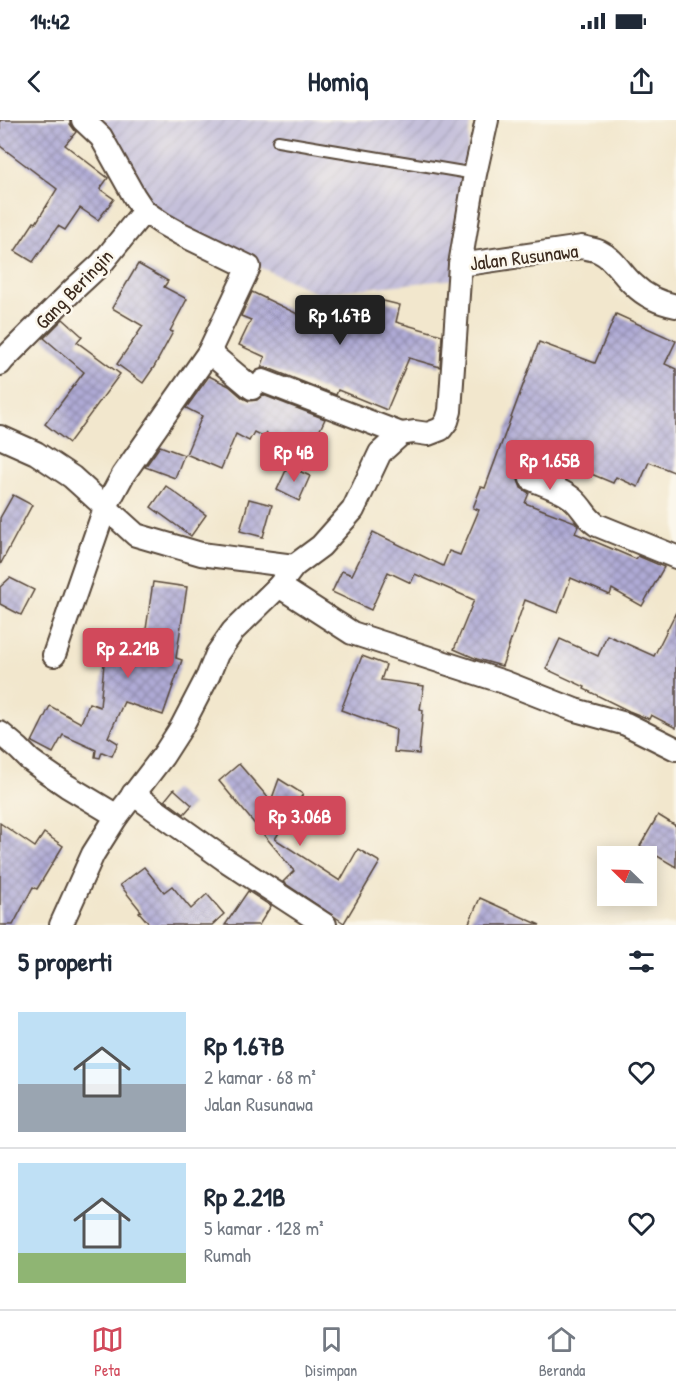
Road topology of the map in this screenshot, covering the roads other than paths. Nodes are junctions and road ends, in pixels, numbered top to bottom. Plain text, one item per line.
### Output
1 (83, 120) edge
2 (487, 120) edge
3 (278, 141) dead end
4 (475, 174) junction
5 (144, 211) junction
6 (460, 265) junction
7 (676, 306) edge
8 (209, 352) junction
9 (0, 364) edge
10 (400, 434) junction
11 (0, 437) edge
12 (531, 479) dead end
13 (105, 508) junction
14 (676, 557) edge
15 (294, 566) junction
16 (279, 586) junction
17 (54, 655) dead end
18 (0, 733) edge
19 (676, 749) edge
20 (133, 794) junction
21 (117, 816) junction
22 (61, 925) edge
23 (325, 925) edge

1 - 5 street
2 - 4 street
3 - 4 lane
4 - 6 street
5 - 8 street
5 - 9 street, Gang Beringin
6 - 7 street, Jalan Rusunawa
6 - 10 street
8 - 10 street
8 - 13 street
10 - 15 street
11 - 13 street
12 - 14 street
13 - 15 street
13 - 17 street
15 - 16 street
16 - 19 street
16 - 20 street
18 - 21 street
20 - 21 street
20 - 23 street
21 - 22 street

